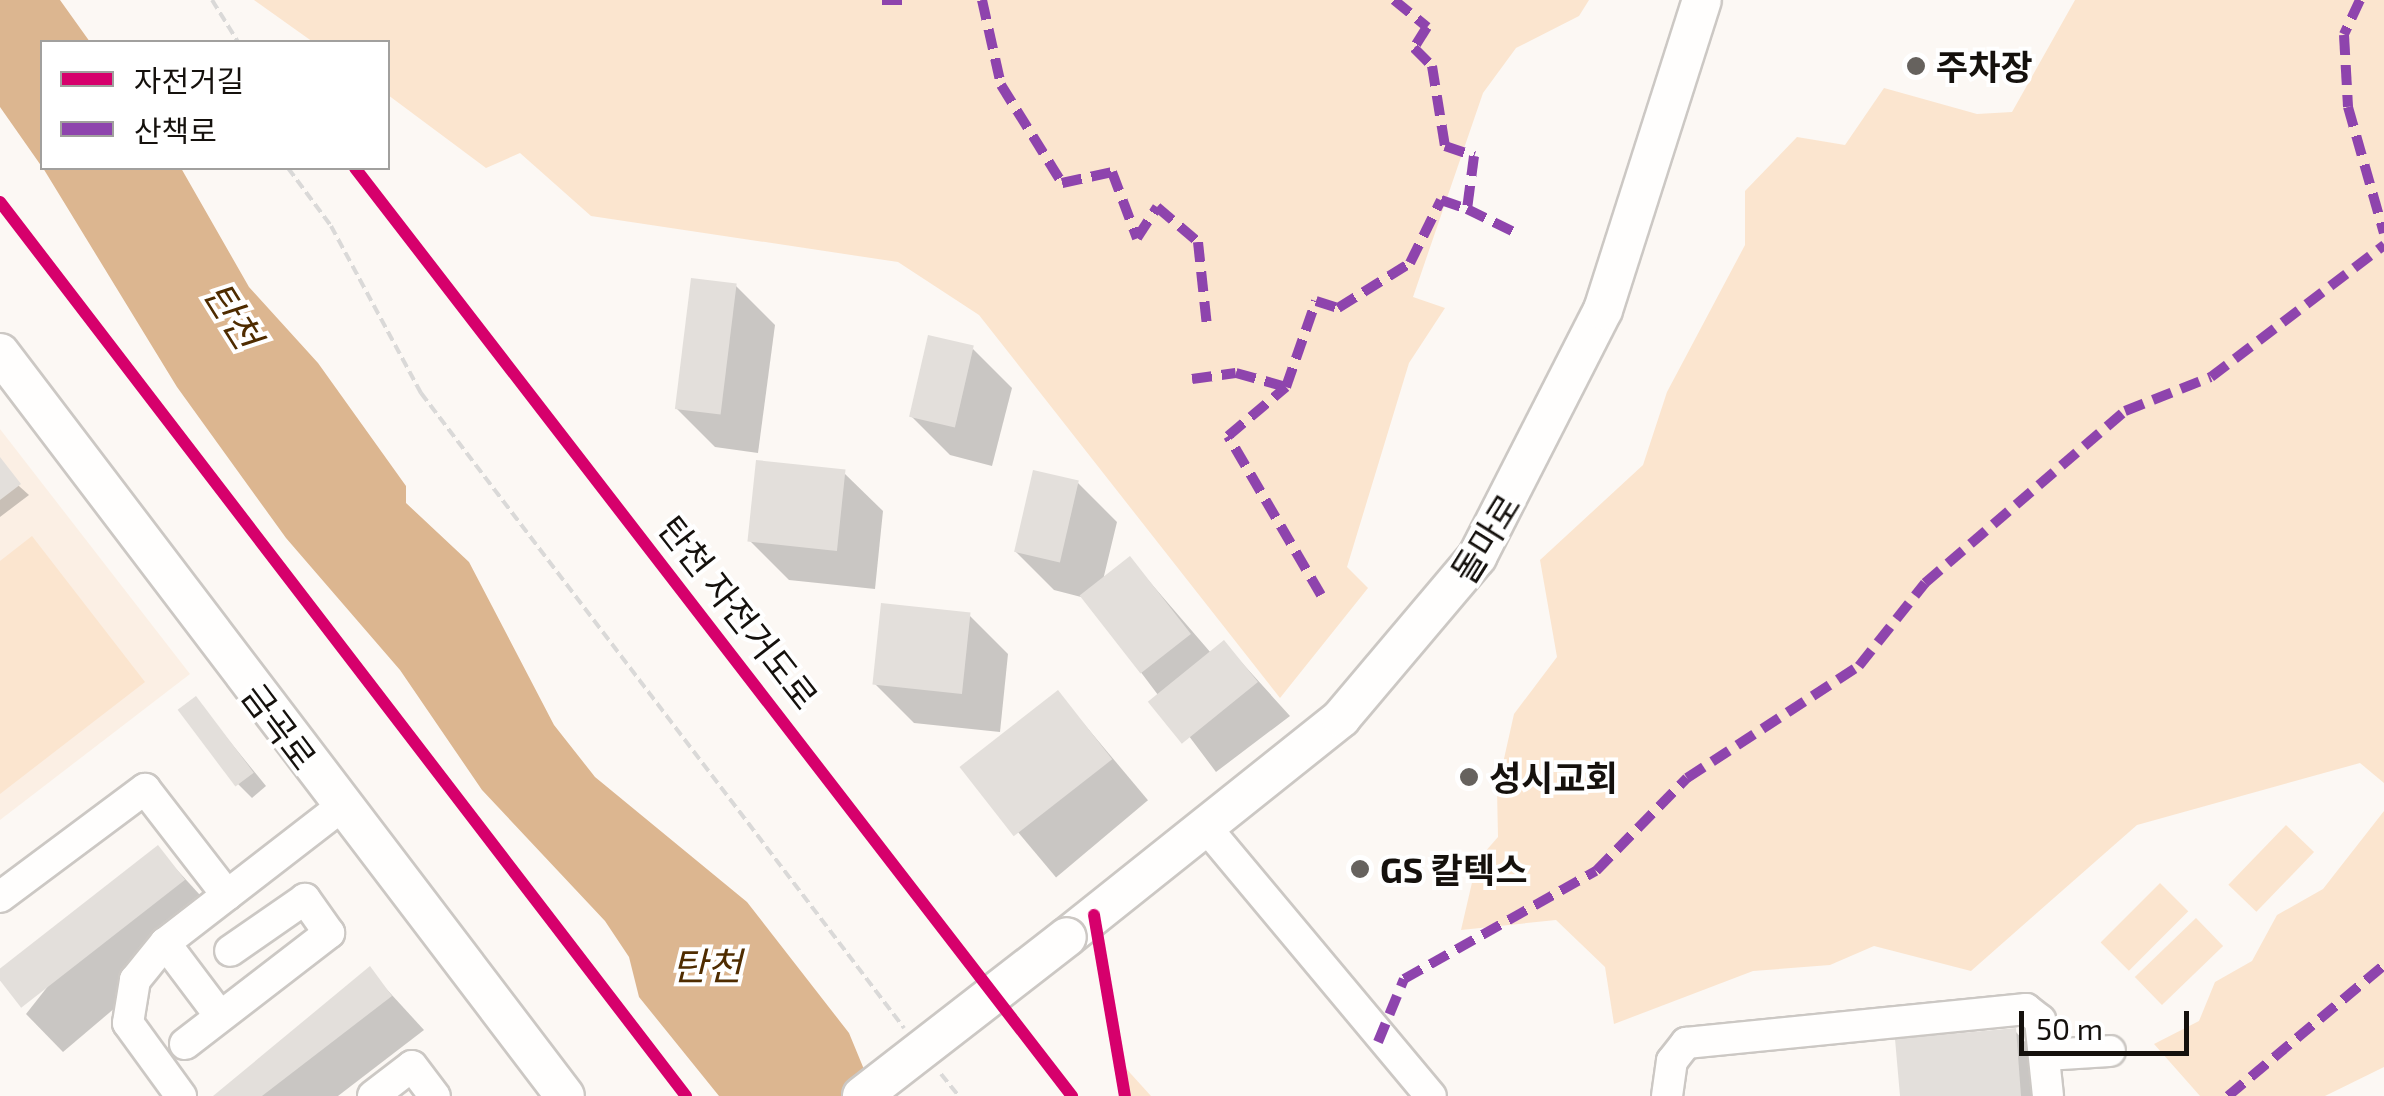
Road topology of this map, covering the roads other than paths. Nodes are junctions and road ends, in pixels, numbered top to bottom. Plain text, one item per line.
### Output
1 (1702, 0) edge
2 (0, 353) edge
3 (341, 806) junction
4 (1206, 826) junction
5 (227, 895) junction
6 (0, 896) edge
7 (165, 942) junction
8 (230, 951) dead end
9 (220, 1016) junction
10 (185, 1044) dead end
11 (2110, 1052) dead end
12 (2044, 1055) junction
13 (181, 1096) edge
14 (373, 1096) edge
15 (434, 1096) edge
16 (565, 1096) edge
17 (862, 1096) edge
18 (1431, 1096) edge
19 (1667, 1096) edge
20 (2048, 1096) edge

1 - 4 main road, 돌마로
2 - 3 main road, 금곡로
3 - 5 lane
3 - 16 main road, 금곡로
4 - 17 main road, 돌마로, bridge
4 - 18 lane
5 - 6 lane
5 - 7 lane
7 - 9 lane
7 - 13 lane
8 - 9 lane
9 - 10 lane
11 - 12 lane
12 - 19 lane
12 - 20 lane
14 - 15 lane

